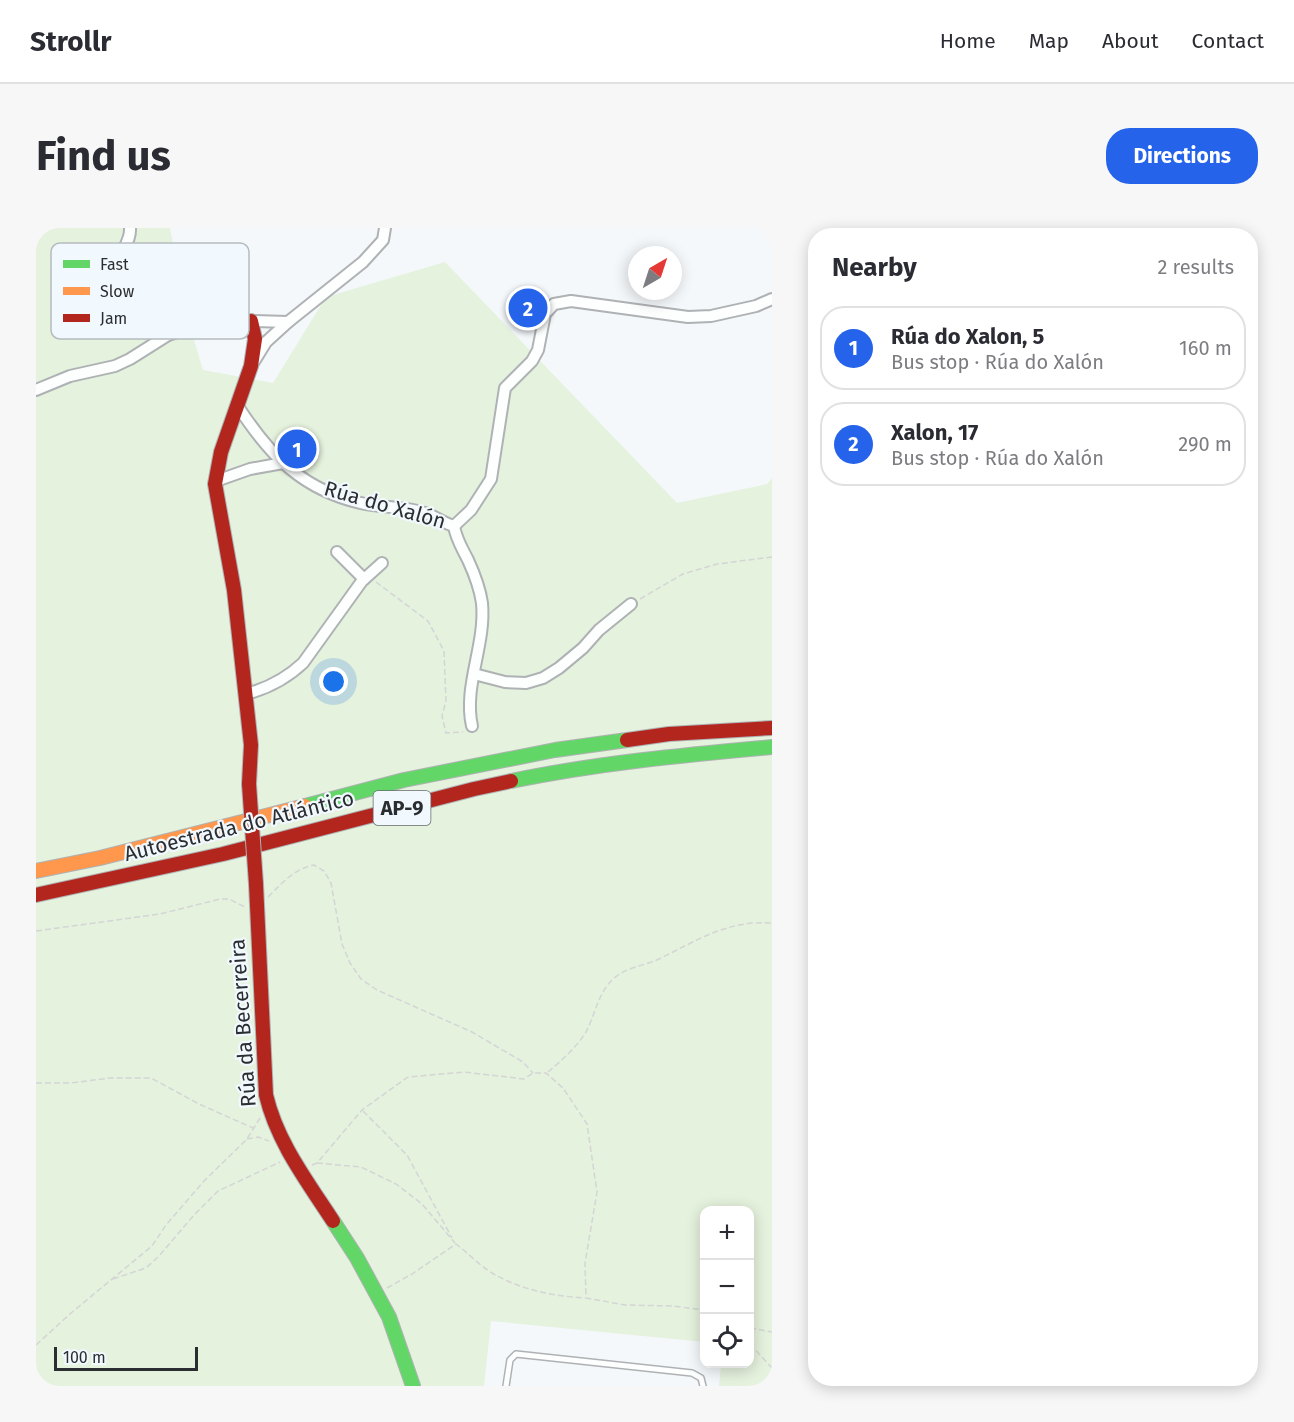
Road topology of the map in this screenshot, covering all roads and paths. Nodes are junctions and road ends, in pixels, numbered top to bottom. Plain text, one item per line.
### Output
1 (130, 228) edge
2 (385, 228) edge
3 (127, 243) edge
4 (772, 299) edge
5 (251, 321) joint
6 (288, 322) junction
7 (163, 339) edge
8 (251, 366) junction
9 (36, 390) edge
10 (237, 405) junction
11 (283, 463) junction
12 (216, 481) junction
13 (454, 526) junction
14 (337, 552) dead end
15 (772, 556) edge
16 (382, 563) dead end
17 (366, 578) junction
18 (631, 604) joint
19 (474, 674) junction
20 (246, 694) junction
21 (472, 726) joint
22 (772, 728) edge
23 (772, 747) edge
24 (36, 871) edge
25 (36, 896) edge
26 (256, 910) junction
27 (772, 923) edge
28 (36, 931) edge
29 (533, 1073) junction
30 (546, 1073) junction
31 (36, 1083) edge
32 (269, 1106) junction
33 (362, 1110) junction
34 (253, 1128) junction
35 (247, 1139) junction
36 (293, 1159) junction
37 (316, 1163) junction
38 (456, 1244) junction
39 (112, 1280) junction
40 (376, 1294) junction
41 (586, 1298) junction
42 (700, 1309) edge
43 (754, 1329) edge
44 (772, 1332) edge
45 (36, 1345) edge
46 (754, 1348) edge
47 (772, 1368) edge
48 (413, 1386) edge
49 (506, 1386) edge
50 (703, 1386) edge

1 - 3 street
2 - 6 street, Rúa da Becerreira
4 - 13 street, Rúa do Xalón
5 - 6 street
5 - 8 main road, Rúa da Becerreira
6 - 8 street, Rúa da Becerreira
7 - 9 street
8 - 10 main road, Rúa da Becerreira
10 - 11 street, Rúa do Xalón
10 - 12 main road, Rúa da Becerreira
11 - 12 street
11 - 13 street, Rúa do Xalón
12 - 20 main road, Rúa da Becerreira
13 - 19 street
14 - 17 street
15 - 18 path
16 - 17 street
17 - 20 street
17 - 21 path
18 - 19 street
19 - 21 street
20 - 26 main road, Rúa da Becerreira, bridge
22 - 24 main road, Autoestrada do Atlántico / AP-9
23 - 25 main road, Autoestrada do Atlántico / AP-9
26 - 28 path
26 - 29 path
26 - 32 main road, Rúa da Becerreira
27 - 30 path
29 - 30 path
29 - 33 path
30 - 41 path
31 - 34 path
32 - 34 path
32 - 36 main road, Rúa da Becerreira
33 - 37 path
33 - 38 path
34 - 35 path
35 - 36 path
35 - 39 path
36 - 37 path
36 - 39 path
36 - 40 main road, Rúa da Becerreira
37 - 38 path
38 - 40 path
38 - 41 path
39 - 45 path
40 - 48 main road, Rúa da Becerreira
41 - 42 path
43 - 44 path
46 - 47 path
49 - 50 lane

